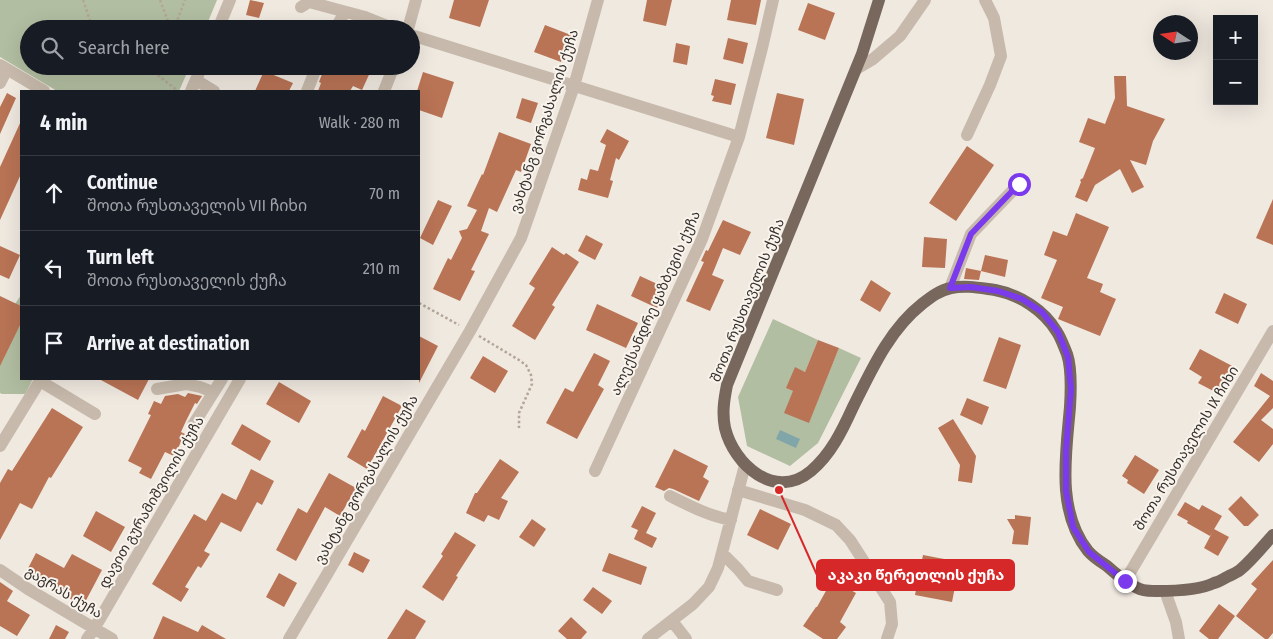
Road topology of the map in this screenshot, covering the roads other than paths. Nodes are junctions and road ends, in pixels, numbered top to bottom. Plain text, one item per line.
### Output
1 (230, 0) edge
2 (416, 0) edge
3 (598, 0) edge
4 (773, 0) edge
5 (879, 0) edge
6 (925, 0) edge
7 (985, 0) edge
8 (301, 7) dead end
9 (345, 12) junction
10 (222, 20) edge
11 (340, 20) edge
12 (372, 20) edge
13 (410, 20) edge
14 (420, 38) edge
15 (3, 67) edge
16 (856, 69) junction
17 (313, 75) edge
18 (390, 75) edge
19 (0, 82) edge
20 (194, 86) edge
21 (574, 86) junction
22 (42, 90) edge
23 (210, 90) edge
24 (307, 90) edge
25 (384, 90) edge
26 (967, 136) dead end
27 (739, 137) junction
28 (1019, 184) dead end
29 (950, 288) junction
30 (1273, 331) edge
31 (41, 380) edge
32 (221, 380) edge
33 (239, 380) edge
34 (157, 388) dead end
35 (213, 392) junction
36 (95, 414) dead end
37 (193, 425) dead end
38 (0, 446) edge
39 (745, 465) junction
40 (595, 471) dead end
41 (738, 490) junction
42 (670, 496) dead end
43 (731, 520) junction
44 (1273, 535) edge
45 (722, 553) junction
46 (0, 570) edge
47 (1125, 581) junction
48 (777, 590) dead end
49 (1165, 591) junction
50 (672, 621) junction
51 (91, 634) edge
52 (112, 639) edge
53 (290, 639) edge
54 (648, 639) edge
55 (686, 639) edge
56 (887, 639) edge
57 (1179, 639) edge

1 - 10 street
2 - 13 street
3 - 21 street, ვახტანგ გორგასალის ქუჩა
4 - 27 street, ალექსანდრე ყაზბეგის ქუჩა
5 - 16 main road, შოთა რუსთაველის ქუჩა
6 - 16 street
7 - 26 street
8 - 9 street
9 - 11 street
9 - 12 street
14 - 21 street
15 - 19 street
15 - 22 street
16 - 39 main road, შოთა რუსთაველის ქუჩა
17 - 24 street
18 - 25 street
20 - 23 street
21 - 27 street
21 - 53 street, ვახტანგ გორგასალის ქუჩა
27 - 40 street, ალექსანდრე ყაზბეგის ქუჩა
28 - 29 street
29 - 39 main road, შოთა რუსთაველის ქუჩა
29 - 47 main road, შოთა რუსთაველის ქუჩა
30 - 47 street, შოთა რუსთაველის IX ჩიხი
31 - 36 street
31 - 38 street
32 - 35 street
33 - 51 street, დავით გურამიშვილის ქუჩა
34 - 35 street
35 - 37 street
39 - 41 street
41 - 43 street
41 - 56 street
42 - 43 street
43 - 45 street
44 - 49 main road, შოთა რუსთაველის ქუჩა
45 - 48 street
45 - 50 street
46 - 51 street, გაგრას ქუჩა
47 - 49 main road, შოთა რუსთაველის ქუჩა
49 - 57 street
50 - 54 street
50 - 55 street
51 - 52 street, გაგრას ქუჩა

